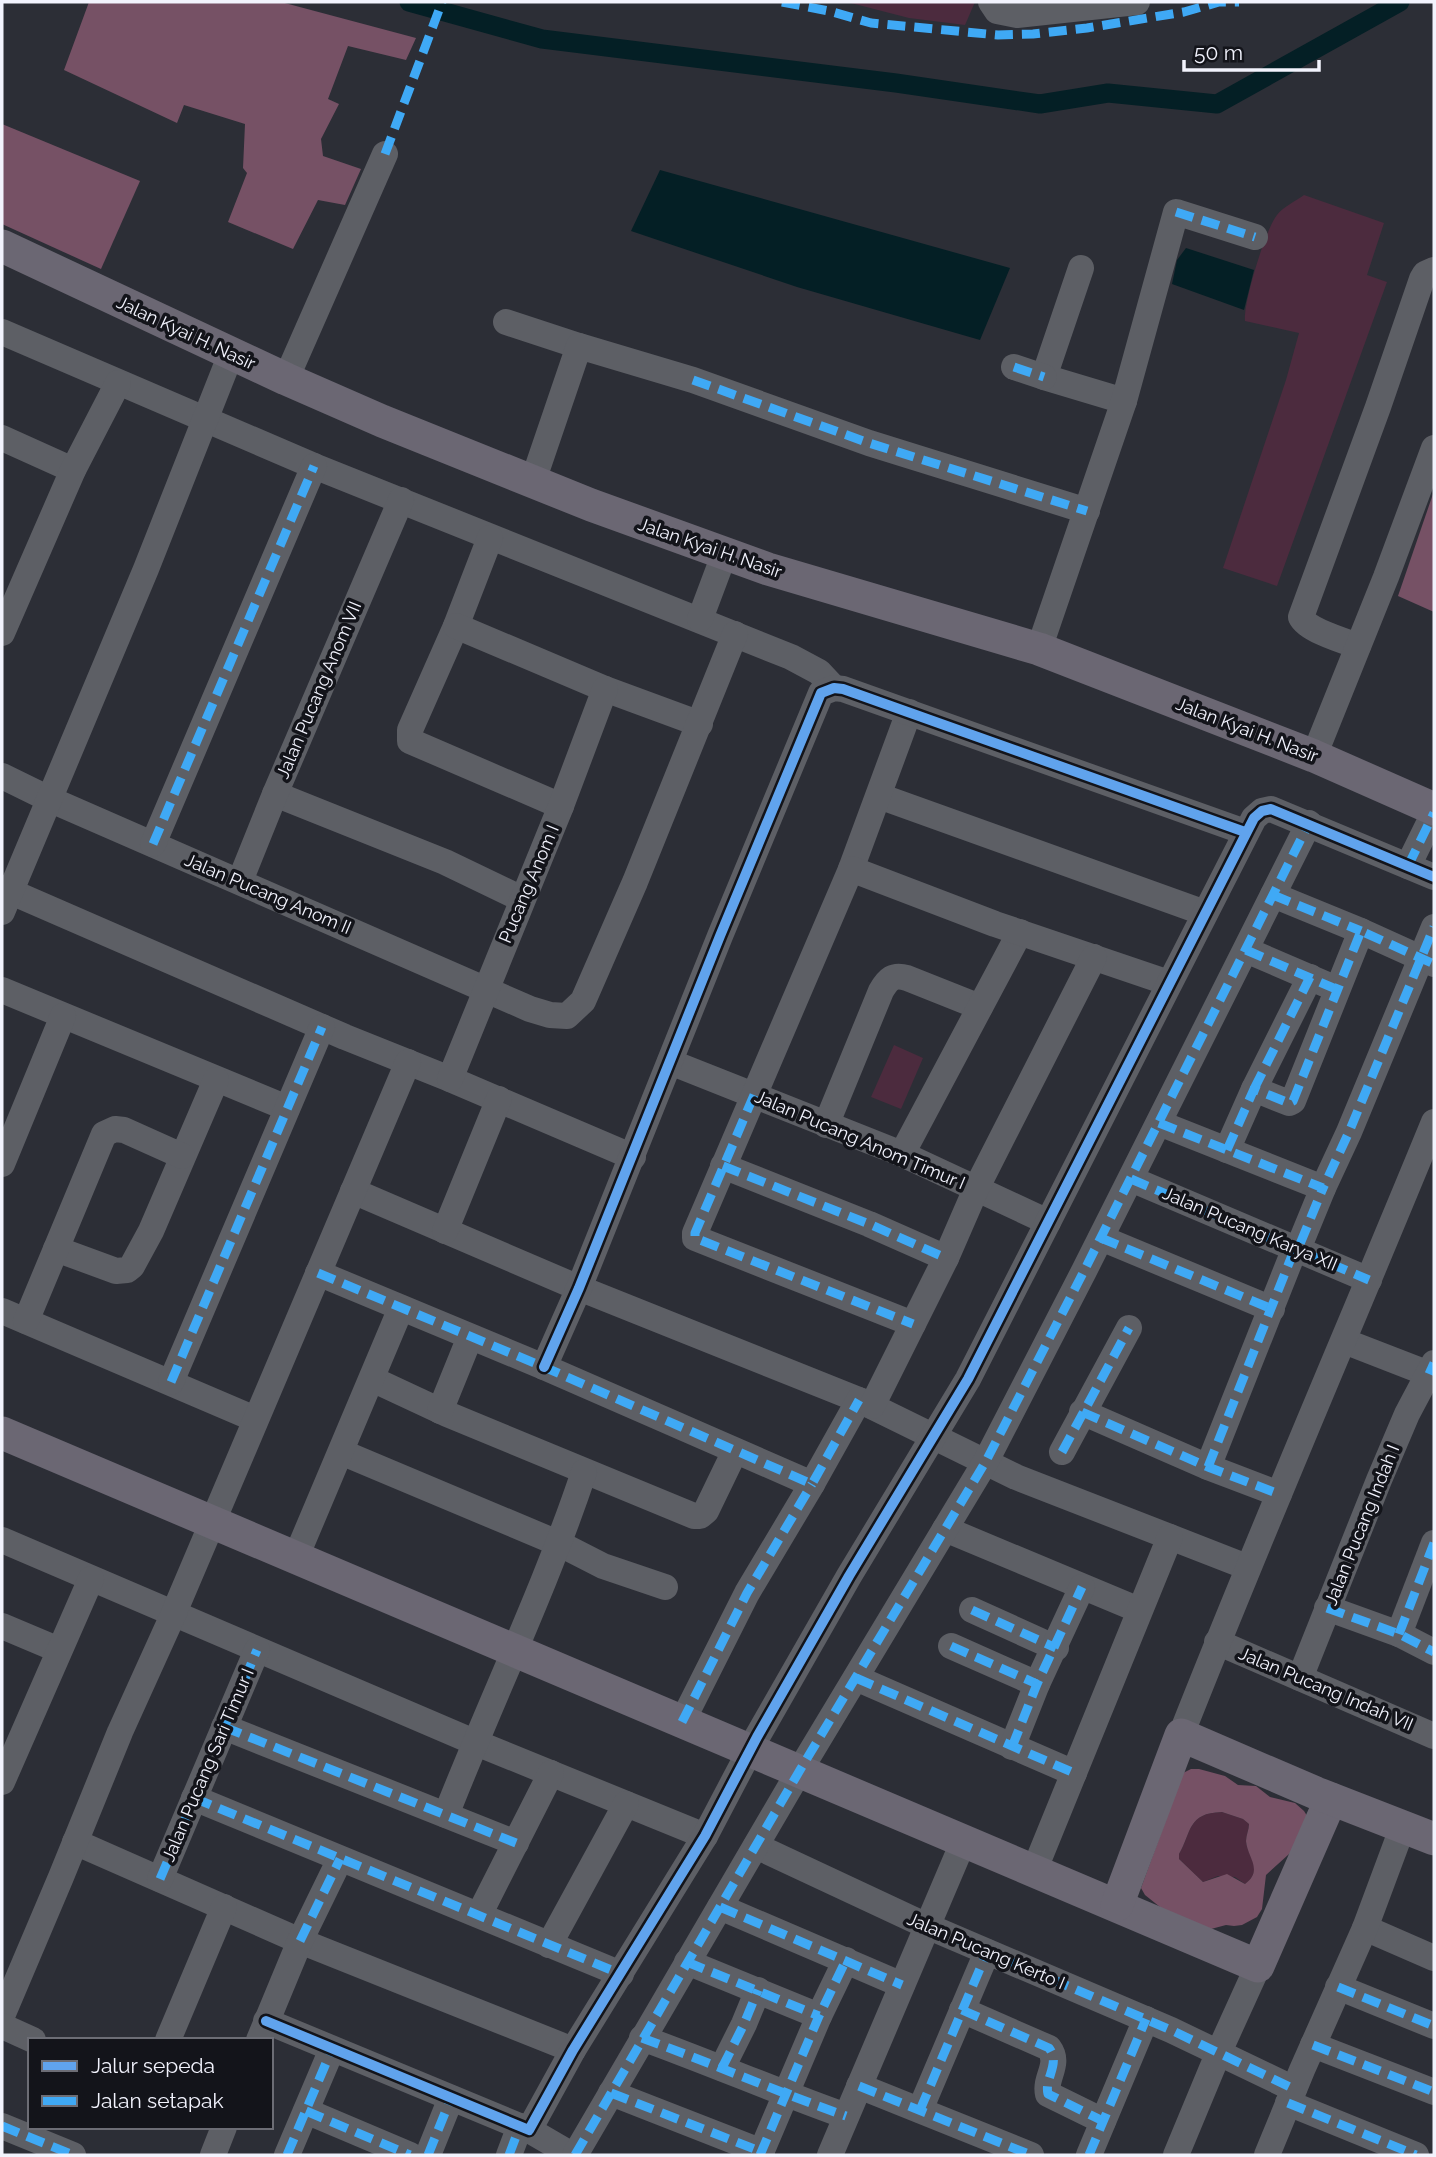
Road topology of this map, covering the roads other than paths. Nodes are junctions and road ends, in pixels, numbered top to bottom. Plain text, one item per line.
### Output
1 (991, 2) edge
2 (1137, 2) edge
3 (1085, 5) edge
4 (385, 154) dead end
5 (1255, 237) dead end
6 (2, 246) edge
7 (1081, 268) dead end
8 (1434, 270) edge
9 (506, 322) dead end
10 (2, 332) edge
11 (579, 346) junction
12 (231, 354) junction
13 (1014, 367) dead end
14 (1044, 377) junction
15 (286, 379) junction
16 (118, 383) junction
17 (1124, 401) junction
18 (206, 421) junction
19 (2, 438) edge
20 (1434, 448) edge
21 (314, 466) junction
22 (73, 470) junction
23 (533, 481) junction
24 (401, 500) junction
25 (1087, 511) junction
26 (490, 538) junction
27 (724, 555) junction
28 (700, 619) junction
29 (456, 626) junction
30 (2, 633) edge
31 (735, 634) junction
32 (1358, 646) junction
33 (1039, 649) junction
34 (834, 688) junction
35 (606, 690) junction
36 (909, 712) junction
37 (700, 723) junction
38 (1314, 756) junction
39 (2, 776) edge
40 (275, 794) junction
41 (879, 796) junction
42 (49, 799) junction
43 (561, 806) junction
44 (1430, 820) edge
45 (1309, 823) junction
46 (1245, 832) junction
47 (153, 844) junction
48 (1408, 866) junction
49 (851, 869) junction
50 (1434, 877) edge
51 (240, 881) junction
52 (1273, 895) junction
53 (5, 897) edge
54 (522, 899) junction
55 (1205, 913) junction
56 (1434, 927) edge
57 (1361, 931) junction
58 (1020, 932) junction
59 (1246, 950) junction
60 (1094, 957) junction
61 (1428, 961) edge
62 (1310, 977) junction
63 (1169, 983) junction
64 (2, 989) edge
65 (486, 989) junction
66 (1338, 990) junction
67 (980, 1007) junction
68 (63, 1016) junction
69 (322, 1027) junction
70 (408, 1062) junction
71 (670, 1062) junction
72 (450, 1079) junction
73 (216, 1080) junction
74 (1254, 1088) junction
75 (754, 1094) junction
76 (499, 1099) junction
77 (287, 1108) junction
78 (1434, 1122) edge
79 (1159, 1123) junction
80 (827, 1125) junction
81 (1227, 1150) junction
82 (902, 1154) junction
83 (182, 1156) junction
84 (633, 1157) junction
85 (2, 1164) edge
86 (723, 1166) junction
87 (1131, 1178) junction
88 (1323, 1188) junction
89 (976, 1189) junction
90 (353, 1191) junction
91 (1048, 1222) junction
92 (445, 1231) junction
93 (1101, 1238) junction
94 (1295, 1248) junction
95 (56, 1249) junction
96 (946, 1258) junction
97 (318, 1273) junction
98 (1368, 1280) junction
99 (579, 1288) junction
100 (401, 1308) junction
101 (1272, 1310) junction
102 (2, 1311) edge
103 (26, 1321) junction
104 (913, 1324) junction
105 (1129, 1328) dead end
106 (470, 1337) junction
107 (1344, 1340) junction
108 (544, 1367) junction
109 (1433, 1371) edge
110 (372, 1378) junction
111 (171, 1382) junction
112 (865, 1403) junction
113 (440, 1411) junction
114 (1082, 1412) junction
115 (2, 1417) edge
116 (255, 1419) junction
117 (2, 1433) edge
118 (935, 1435) junction
119 (735, 1451) junction
120 (341, 1452) junction
121 (1062, 1452) dead end
122 (986, 1461) junction
123 (1208, 1467) junction
124 (584, 1472) junction
125 (811, 1484) junction
126 (1279, 1494) junction
127 (215, 1514) junction
128 (945, 1529) junction
129 (1170, 1537) junction
130 (2, 1540) edge
131 (1434, 1543) edge
132 (560, 1544) junction
133 (299, 1549) junction
134 (1247, 1567) junction
135 (91, 1579) junction
136 (665, 1587) dead end
137 (1082, 1587) junction
138 (1327, 1608) junction
139 (972, 1610) dead end
140 (1139, 1610) junction
141 (173, 1615) junction
142 (2, 1626) edge
143 (1399, 1634) junction
144 (1217, 1643) junction
145 (518, 1644) junction
146 (951, 1646) dead end
147 (1056, 1648) junction
148 (59, 1650) junction
149 (257, 1650) junction
150 (1434, 1652) edge
151 (856, 1678) junction
152 (1300, 1678) junction
153 (1037, 1684) junction
154 (686, 1713) junction
155 (224, 1727) junction
156 (1434, 1736) edge
157 (474, 1742) junction
158 (1178, 1742) junction
159 (754, 1744) junction
160 (1012, 1746) junction
161 (804, 1764) junction
162 (551, 1773) junction
163 (1074, 1773) junction
164 (2, 1782) edge
165 (194, 1798) junction
166 (1320, 1802) junction
167 (626, 1804) junction
168 (446, 1815) junction
169 (1400, 1833) junction
170 (705, 1836) junction
171 (1434, 1839) edge
172 (964, 1840) junction
173 (75, 1842) junction
174 (516, 1843) junction
175 (756, 1846) junction
176 (1434, 1857) edge
177 (340, 1859) junction
178 (1037, 1863) junction
179 (160, 1879) junction
180 (1119, 1898) junction
181 (224, 1907) junction
182 (720, 1907) junction
183 (478, 1915) junction
184 (927, 1926) junction
185 (1365, 1928) junction
186 (300, 1941) junction
187 (549, 1945) junction
188 (986, 1952) junction
189 (1254, 1957) junction
190 (1434, 1958) edge
191 (846, 1960) junction
192 (687, 1962) junction
193 (621, 1974) junction
194 (902, 1985) junction
195 (1338, 1987) junction
196 (758, 1990) junction
197 (962, 2010) junction
198 (2, 2016) edge
199 (819, 2016) junction
200 (1146, 2020) junction
201 (2, 2025) edge
202 (1434, 2026) edge
203 (263, 2031) edge
204 (29, 2038) edge
205 (169, 2038) edge
206 (642, 2038) junction
207 (1313, 2045) junction
208 (332, 2049) junction
209 (573, 2050) junction
210 (1218, 2054) junction
211 (722, 2068) junction
212 (859, 2086) junction
213 (1434, 2092) edge
214 (611, 2093) junction
215 (786, 2095) junction
216 (1291, 2096) junction
217 (451, 2098) junction
218 (920, 2110) junction
219 (306, 2111) junction
220 (846, 2116) junction
221 (1103, 2121) junction
222 (2, 2126) edge
223 (524, 2128) junction
224 (224, 2129) edge
225 (1434, 2145) edge
226 (761, 2154) edge
227 (73, 2155) edge
228 (213, 2155) edge
229 (287, 2155) edge
230 (410, 2155) edge
231 (428, 2155) edge
232 (509, 2155) edge
233 (574, 2155) edge
234 (830, 2155) edge
235 (1031, 2155) edge
236 (1089, 2155) edge
237 (1176, 2155) edge
238 (1267, 2155) edge
239 (1416, 2155) edge
240 (1428, 2155) edge

1 - 3 street
2 - 3 street
4 - 15 street
5 - 17 street
6 - 12 main road, Jalan Kyai H. Nasir
7 - 14 street
8 - 32 street
9 - 11 street
10 - 16 street
11 - 23 street
11 - 25 street
12 - 15 main road, Jalan Kyai H. Nasir
12 - 18 street
13 - 14 street
14 - 17 street
15 - 23 main road, Jalan Kyai H. Nasir
16 - 18 street
16 - 22 street
17 - 25 street
18 - 21 street
18 - 42 street
19 - 22 street
20 - 32 street
21 - 24 street
21 - 47 street
22 - 30 street
23 - 27 main road, Jalan Kyai H. Nasir
24 - 26 street
24 - 40 street, Jalan Pucang Anom VII
25 - 33 street
26 - 28 street
26 - 29 street
27 - 28 street
27 - 33 main road, Jalan Kyai H. Nasir
28 - 31 street
29 - 35 street
29 - 43 street
31 - 34 street
31 - 37 street, Jalan Pucang Anom II
32 - 38 street
33 - 38 main road, Jalan Kyai H. Nasir
34 - 36 street
34 - 71 street
35 - 37 street
35 - 43 street, Pucang Anom I
36 - 41 street
36 - 46 street
37 - 65 street, Jalan Pucang Anom II
38 - 44 main road, Jalan Kyai H. Nasir
39 - 42 street, Jalan Pucang Anom II
40 - 51 street, Jalan Pucang Anom VII
40 - 54 street
41 - 49 street
41 - 55 street
42 - 47 street, Jalan Pucang Anom II
42 - 53 street
43 - 54 street, Pucang Anom I
44 - 48 street
45 - 46 street
45 - 48 street
45 - 52 street
46 - 55 street
47 - 51 street, Jalan Pucang Anom II
48 - 50 street
49 - 58 street
49 - 75 street
51 - 65 street, Jalan Pucang Anom II
52 - 57 street
52 - 59 street
53 - 69 street
54 - 65 street, Pucang Anom I
55 - 63 street
56 - 61 street
57 - 61 street
57 - 66 street
58 - 60 street
58 - 67 street
59 - 62 street
59 - 79 street
60 - 63 street
60 - 89 street
61 - 88 street
62 - 66 street
62 - 74 street
63 - 91 street
64 - 68 street
65 - 72 street, Pucang Anom I
66 - 74 street
67 - 80 street
67 - 82 street
68 - 73 street
68 - 85 street
69 - 70 street
69 - 77 street
70 - 72 street
70 - 90 street
71 - 75 street, Jalan Pucang Anom Timur I
71 - 84 street
72 - 76 street
73 - 77 street
73 - 83 street
74 - 81 street
75 - 80 street, Jalan Pucang Anom Timur I
75 - 86 street
76 - 84 street
76 - 92 street
77 - 111 street
78 - 98 street
79 - 81 street
79 - 87 street
80 - 82 street, Jalan Pucang Anom Timur I
81 - 88 street
82 - 89 street, Jalan Pucang Anom Timur I
83 - 95 street
83 - 95 street
84 - 99 street
86 - 96 street
86 - 104 street
87 - 93 street
87 - 94 street, Jalan Pucang Karya XII
88 - 94 street
89 - 91 street, Jalan Pucang Anom Timur I
89 - 96 street
90 - 92 street
90 - 97 street
91 - 118 street
92 - 99 street
93 - 101 street
93 - 122 street
94 - 98 street, Jalan Pucang Karya XII
94 - 101 street
95 - 103 street
96 - 104 street
97 - 100 street
97 - 116 street
98 - 107 street
99 - 108 street
99 - 112 street
100 - 106 street
100 - 110 street
101 - 123 street
102 - 103 street
103 - 111 street
104 - 112 street
105 - 114 street
106 - 108 street
106 - 113 street
107 - 109 street
107 - 126 street
108 - 119 street
109 - 138 street, Jalan Pucang Indah I
110 - 113 street
110 - 120 street
111 - 116 street
112 - 118 street
112 - 125 street
113 - 124 street
114 - 121 street
114 - 123 street
115 - 127 main road
116 - 127 street
117 - 127 main road
118 - 122 street
118 - 159 street
119 - 124 street
119 - 125 street
120 - 132 street
120 - 133 street
122 - 128 street
122 - 129 street
123 - 126 street
124 - 132 street
125 - 154 street
126 - 134 street
127 - 133 main road
127 - 141 street
128 - 137 street
128 - 151 street
129 - 134 street
129 - 140 street
130 - 135 street
131 - 143 street
132 - 136 street
132 - 145 street
133 - 145 main road
134 - 144 street
135 - 141 street
135 - 148 street
137 - 140 street
137 - 147 street
138 - 143 street
138 - 152 street, Jalan Pucang Indah I
139 - 147 street
140 - 163 street
141 - 149 street
141 - 173 street
142 - 148 street
143 - 150 street
144 - 152 street, Jalan Pucang Indah VII
144 - 158 street
145 - 154 main road
145 - 157 street
146 - 153 street
147 - 153 street
148 - 164 street
149 - 155 street, Jalan Pucang Sari Timur I
149 - 157 street
151 - 160 street
151 - 161 street
152 - 156 street, Jalan Pucang Indah VII
153 - 160 street
154 - 159 main road
155 - 165 street, Jalan Pucang Sari Timur I
155 - 168 street
157 - 162 street
157 - 168 street
158 - 166 main road
158 - 180 main road
159 - 161 main road
159 - 170 street
160 - 163 street
161 - 172 main road
161 - 175 street
161 - 178 main road
162 - 167 street
162 - 174 street
163 - 178 street
165 - 177 street
165 - 179 street, Jalan Pucang Sari Timur I
166 - 169 main road
166 - 189 main road
167 - 170 street
167 - 187 street
168 - 174 street
169 - 171 main road
169 - 176 main road
169 - 185 street
170 - 193 street
172 - 178 main road
172 - 184 street
173 - 179 street
173 - 198 street
174 - 183 street
175 - 182 street
175 - 184 street, Jalan Pucang Kerto I
177 - 183 street
177 - 186 street
178 - 180 main road
179 - 181 street
180 - 189 main road
181 - 186 street
181 - 205 street
182 - 191 street
182 - 192 street
183 - 187 street
184 - 188 street, Jalan Pucang Kerto I
184 - 194 street
185 - 190 street
185 - 195 street
186 - 203 street
186 - 209 street
187 - 193 street
188 - 197 street
188 - 200 street, Jalan Pucang Kerto I
189 - 210 street
191 - 194 street
191 - 199 street
192 - 196 street
192 - 206 street
193 - 209 street
194 - 212 street
195 - 202 street
195 - 207 street
196 - 199 street
196 - 211 street
197 - 218 street
197 - 221 street
199 - 215 street
200 - 210 street, Jalan Pucang Kerto I
200 - 221 street
201 - 204 street
203 - 208 street
206 - 211 street
206 - 214 street
207 - 213 street
207 - 216 street
208 - 217 street
208 - 219 street
209 - 223 street
210 - 216 street, Jalan Pucang Kerto I
210 - 237 street
211 - 215 street
212 - 218 street
212 - 220 street
214 - 226 street
214 - 233 street
215 - 220 street
215 - 226 street
216 - 238 street
216 - 239 street, Jalan Pucang Kerto I
217 - 223 street
217 - 231 street
218 - 235 street
219 - 229 street
219 - 230 street
220 - 234 street
221 - 236 street
222 - 227 street
223 - 232 street
223 - 233 street
224 - 228 street
225 - 240 street

